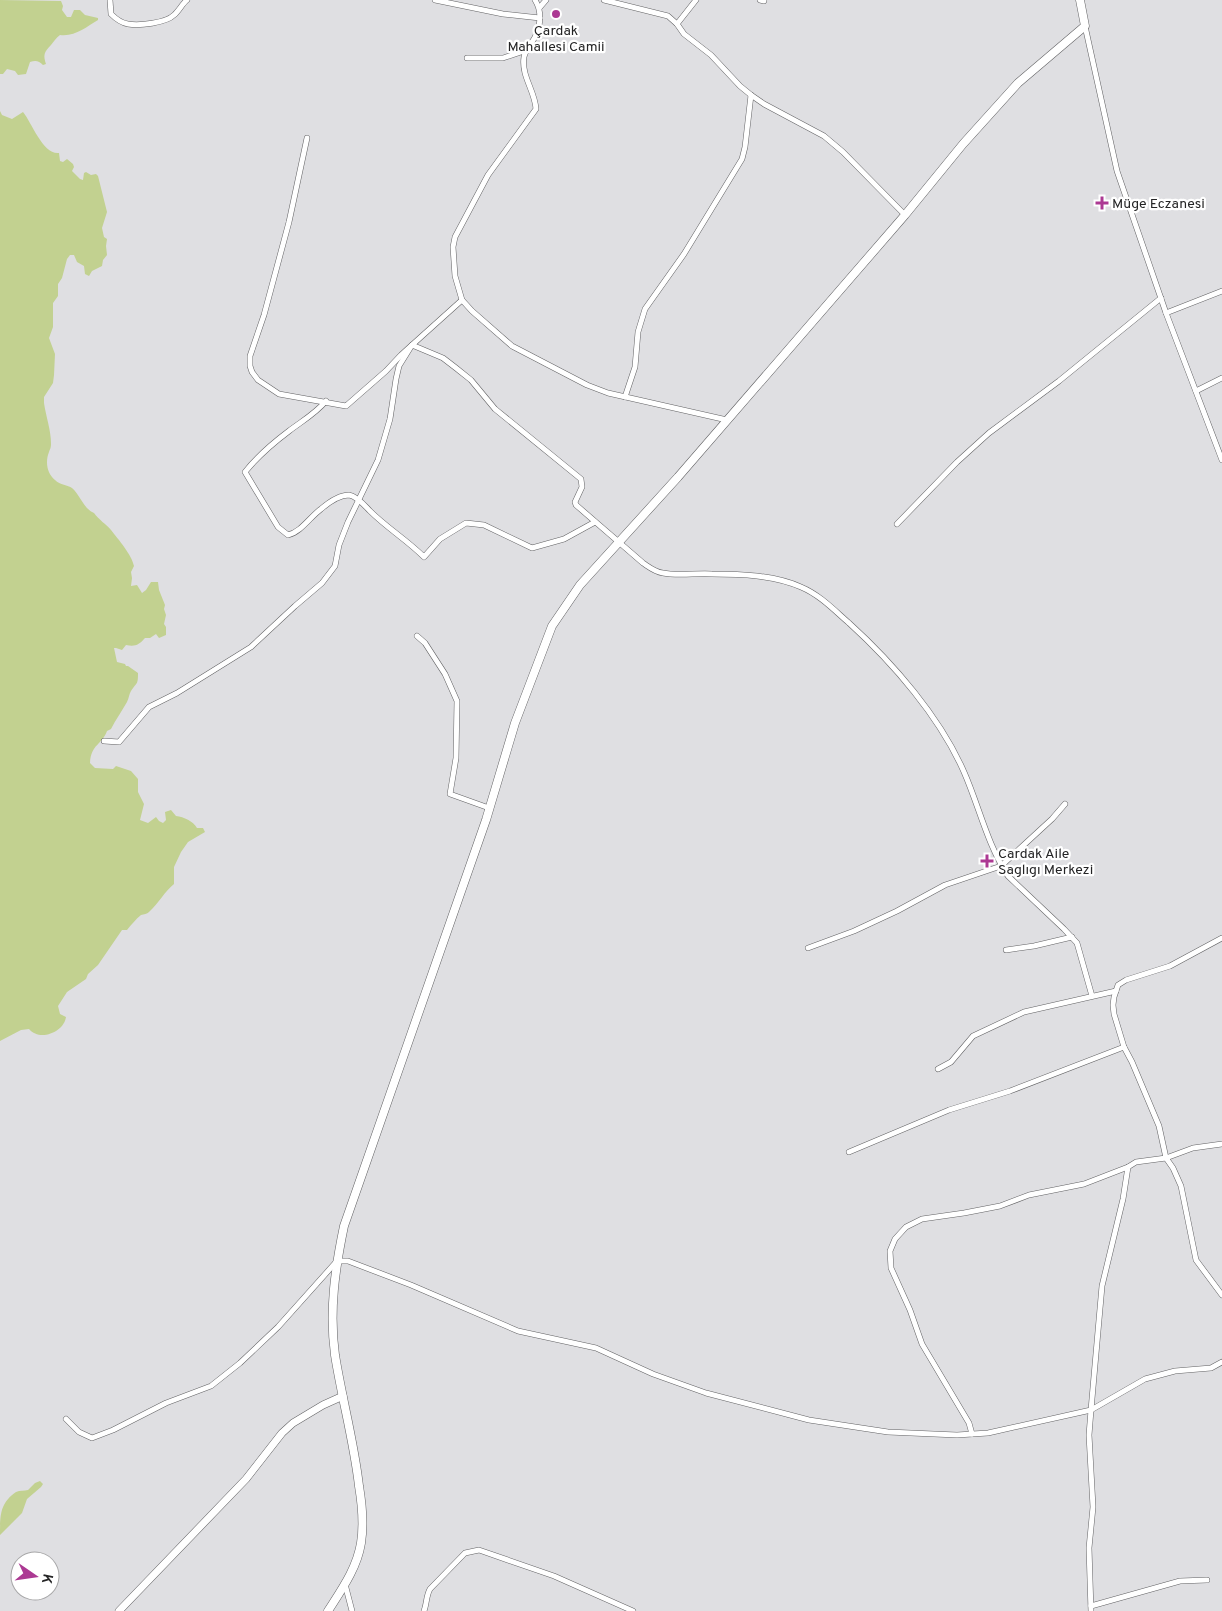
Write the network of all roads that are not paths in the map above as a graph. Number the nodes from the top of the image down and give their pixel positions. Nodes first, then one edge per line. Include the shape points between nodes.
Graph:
1 (110, 0) edge
2 (187, 0) edge
3 (435, 0) edge
4 (535, 0) edge
5 (546, 0) edge
6 (604, 0) edge
7 (696, 0) edge
8 (1080, 0) edge
9 (540, 7) junction
10 (540, 18) junction
11 (677, 24) junction
12 (1085, 26) junction
13 (527, 50) junction
14 (466, 58) dead end
15 (751, 95) junction
16 (307, 138) dead end
17 (905, 215) junction
18 (1222, 292) edge
19 (1161, 298) junction
20 (462, 300) junction
21 (1166, 313) junction
22 (412, 345) junction
23 (1222, 378) edge
24 (1196, 391) junction
25 (625, 397) junction
26 (326, 401) junction
27 (727, 420) junction
28 (1222, 460) edge
29 (359, 500) junction
30 (595, 522) junction
31 (897, 524) dead end
32 (619, 542) junction
33 (417, 636) dead end
34 (104, 740) dead end
35 (1065, 804) dead end
36 (490, 808) junction
37 (1001, 866) junction
38 (1072, 937) junction
39 (1222, 938) edge
40 (808, 948) dead end
41 (1006, 950) dead end
42 (1116, 991) junction
43 (1092, 996) junction
44 (1124, 1047) junction
45 (938, 1068) dead end
46 (1222, 1144) edge
47 (848, 1152) dead end
48 (1166, 1158) junction
49 (1128, 1167) junction
50 (336, 1261) junction
51 (1222, 1296) edge
52 (1222, 1362) edge
53 (343, 1396) junction
54 (1091, 1410) junction
55 (66, 1420) dead end
56 (972, 1434) junction
57 (1207, 1580) dead end
58 (345, 1584) junction
59 (1091, 1608) edge
60 (119, 1611) edge
61 (328, 1611) edge
62 (352, 1611) edge
63 (424, 1611) edge
64 (632, 1611) edge

1 - 2 street via 111,14 130,25 166,20 175,15
3 - 10 street
4 - 9 street
5 - 9 street
6 - 11 street via 668,16
7 - 11 street
8 - 12 main road
9 - 10 street
10 - 13 street via 536,35
11 - 15 street
12 - 17 main road via 1018,82
12 - 19 street via 1117,171
13 - 14 street via 502,58
13 - 20 street via 523,69 536,109 488,175 455,238 455,276
15 - 17 street via 824,136
15 - 25 street via 742,158 684,254 645,309 638,332 635,367
16 - 26 street via 289,222 250,356 250,366 258,380 279,394
17 - 27 main road
18 - 21 street
19 - 21 street
19 - 31 street via 989,433
20 - 22 street
20 - 25 street via 512,346 587,385
21 - 24 street
22 - 26 street via 346,406
22 - 29 street via 399,366 390,419 378,460
22 - 30 street via 443,358 456,368 471,380 495,409 581,479 582,487 575,502
23 - 24 street
24 - 28 street
25 - 27 street
26 - 29 street via 245,472 278,527 288,534 294,534 321,508 340,497 350,495
27 - 32 main road
29 - 30 street via 424,556 440,539 466,523 484,525 532,548 564,539
29 - 34 street via 335,566 322,582 251,647 148,707 119,742
30 - 32 street
32 - 36 main road via 580,585 552,626 515,722
32 - 37 street via 643,563 662,573 765,577 801,587 827,603 895,668 942,730 964,771
33 - 36 street via 445,674 457,700 456,758 450,794
35 - 37 street
36 - 50 main road via 344,1226
37 - 38 street
37 - 40 street via 945,885 854,931
38 - 41 street
38 - 43 street via 1077,943
39 - 42 street via 1170,966 1126,980
42 - 43 street
42 - 44 street via 1114,1014
43 - 45 street via 1024,1012 973,1036 952,1062
44 - 47 street via 940,1114
44 - 48 street via 1159,1126
46 - 48 street via 1193,1148
48 - 49 street via 1136,1162
48 - 51 street via 1181,1186 1196,1260
49 - 54 street via 1102,1286
49 - 56 street via 1084,1184 1029,1195 1000,1206 922,1219 906,1227 895,1239 890,1251 891,1268 922,1344 969,1423
50 - 53 main road via 333,1306 335,1353
50 - 55 street via 278,1327 211,1386 166,1402 92,1438
50 - 56 street via 348,1261 411,1285 518,1331 596,1348 706,1393 808,1420 852,1427 888,1432
52 - 54 street via 1211,1368 1175,1371 1146,1379
53 - 58 main road via 362,1521 358,1557
53 - 60 street via 293,1423 282,1433 246,1479
54 - 56 street via 988,1434
54 - 59 street
57 - 59 street via 1180,1581
58 - 61 main road
58 - 62 street
63 - 64 street via 430,1589 465,1553 479,1550 554,1576

